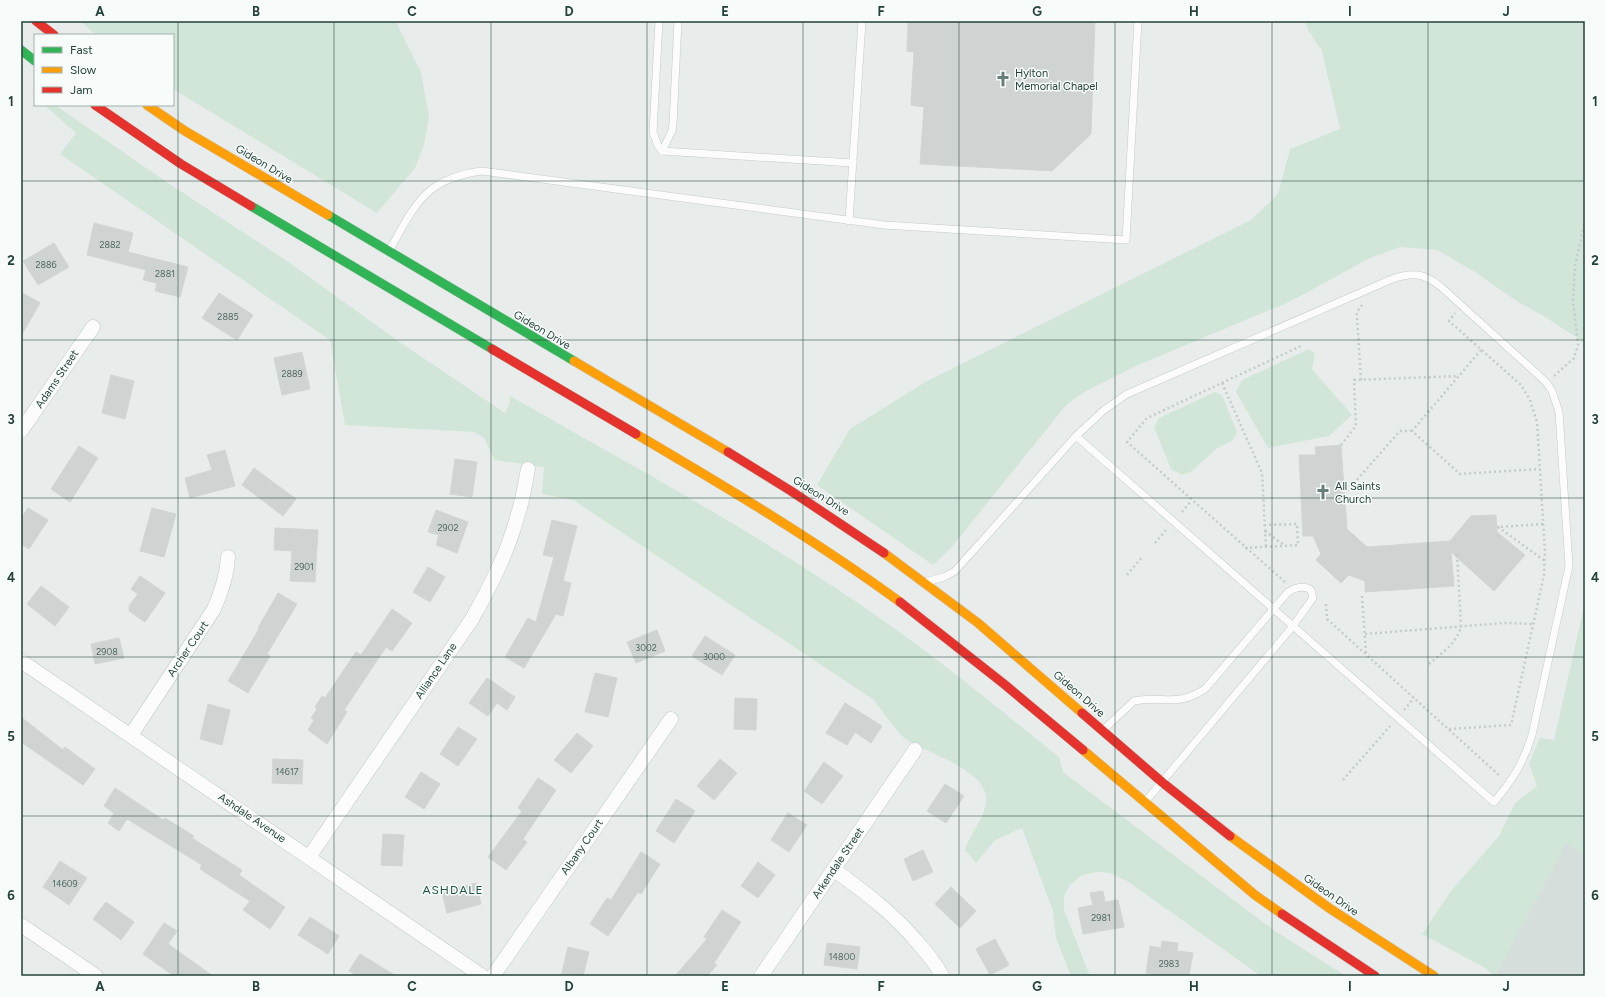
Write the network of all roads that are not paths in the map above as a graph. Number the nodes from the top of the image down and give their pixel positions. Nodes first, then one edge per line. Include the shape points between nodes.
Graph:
1 (36, 21) edge
2 (659, 21) edge
3 (678, 21) edge
4 (862, 21) edge
5 (1138, 21) edge
6 (53, 34) edge
7 (21, 50) edge
8 (34, 60) edge
9 (96, 106) edge
10 (148, 106) edge
11 (662, 151) junction
12 (853, 163) junction
13 (849, 221) junction
14 (386, 256) junction
15 (92, 327) dead end
16 (21, 431) edge
17 (1076, 436) junction
18 (528, 469) dead end
19 (228, 557) dead end
20 (924, 582) junction
21 (1273, 608) junction
22 (1293, 626) junction
23 (21, 661) edge
24 (671, 719) dead end
25 (1103, 730) junction
26 (130, 734) junction
27 (915, 750) dead end
28 (1162, 782) junction
29 (1145, 802) junction
30 (309, 857) junction
31 (834, 870) junction
32 (21, 925) edge
33 (96, 976) edge
34 (482, 976) edge
35 (493, 976) edge
36 (761, 976) edge
37 (942, 976) edge
38 (1375, 976) edge
39 (1434, 976) edge

1 - 6 main road
2 - 11 lane via 653,132
3 - 11 lane via 673,124
4 - 12 lane
5 - 13 lane via 1126,240
7 - 8 main road
9 - 29 main road via 181,164 374,276 776,517 844,561 915,613 1004,684
10 - 14 main road, Gideon Drive
11 - 12 lane
12 - 13 lane
13 - 14 lane via 482,171 451,177 422,197
14 - 20 main road, Gideon Drive via 764,473 847,527
15 - 16 street, Adams Street
17 - 20 lane via 955,571
17 - 21 lane
17 - 22 lane via 1104,410 1127,394 1392,279 1411,274 1420,275 1430,278 1440,286 1546,382 1559,412 1569,566 1532,735 1523,761 1509,784 1494,802
18 - 30 street, Alliance Lane via 519,514 491,586 472,619
19 - 26 street, Archer Court via 228,573 214,609
20 - 25 main road, Gideon Drive via 979,624
21 - 22 lane
21 - 22 lane via 1293,589 1305,587 1311,590 1310,603
21 - 25 lane via 1205,689 1178,700 1134,701
22 - 28 lane
23 - 26 street, Ashdale Avenue
24 - 35 street, Albany Court
25 - 28 main road, Gideon Drive
26 - 30 street, Ashdale Avenue
27 - 31 street, Arkendale Street
28 - 29 lane
28 - 39 main road, Gideon Drive via 1238,843 1331,910
29 - 38 main road via 1256,895
30 - 34 street, Ashdale Avenue
31 - 36 street, Arkendale Street
31 - 37 street via 875,900 902,924 925,950
32 - 33 street

